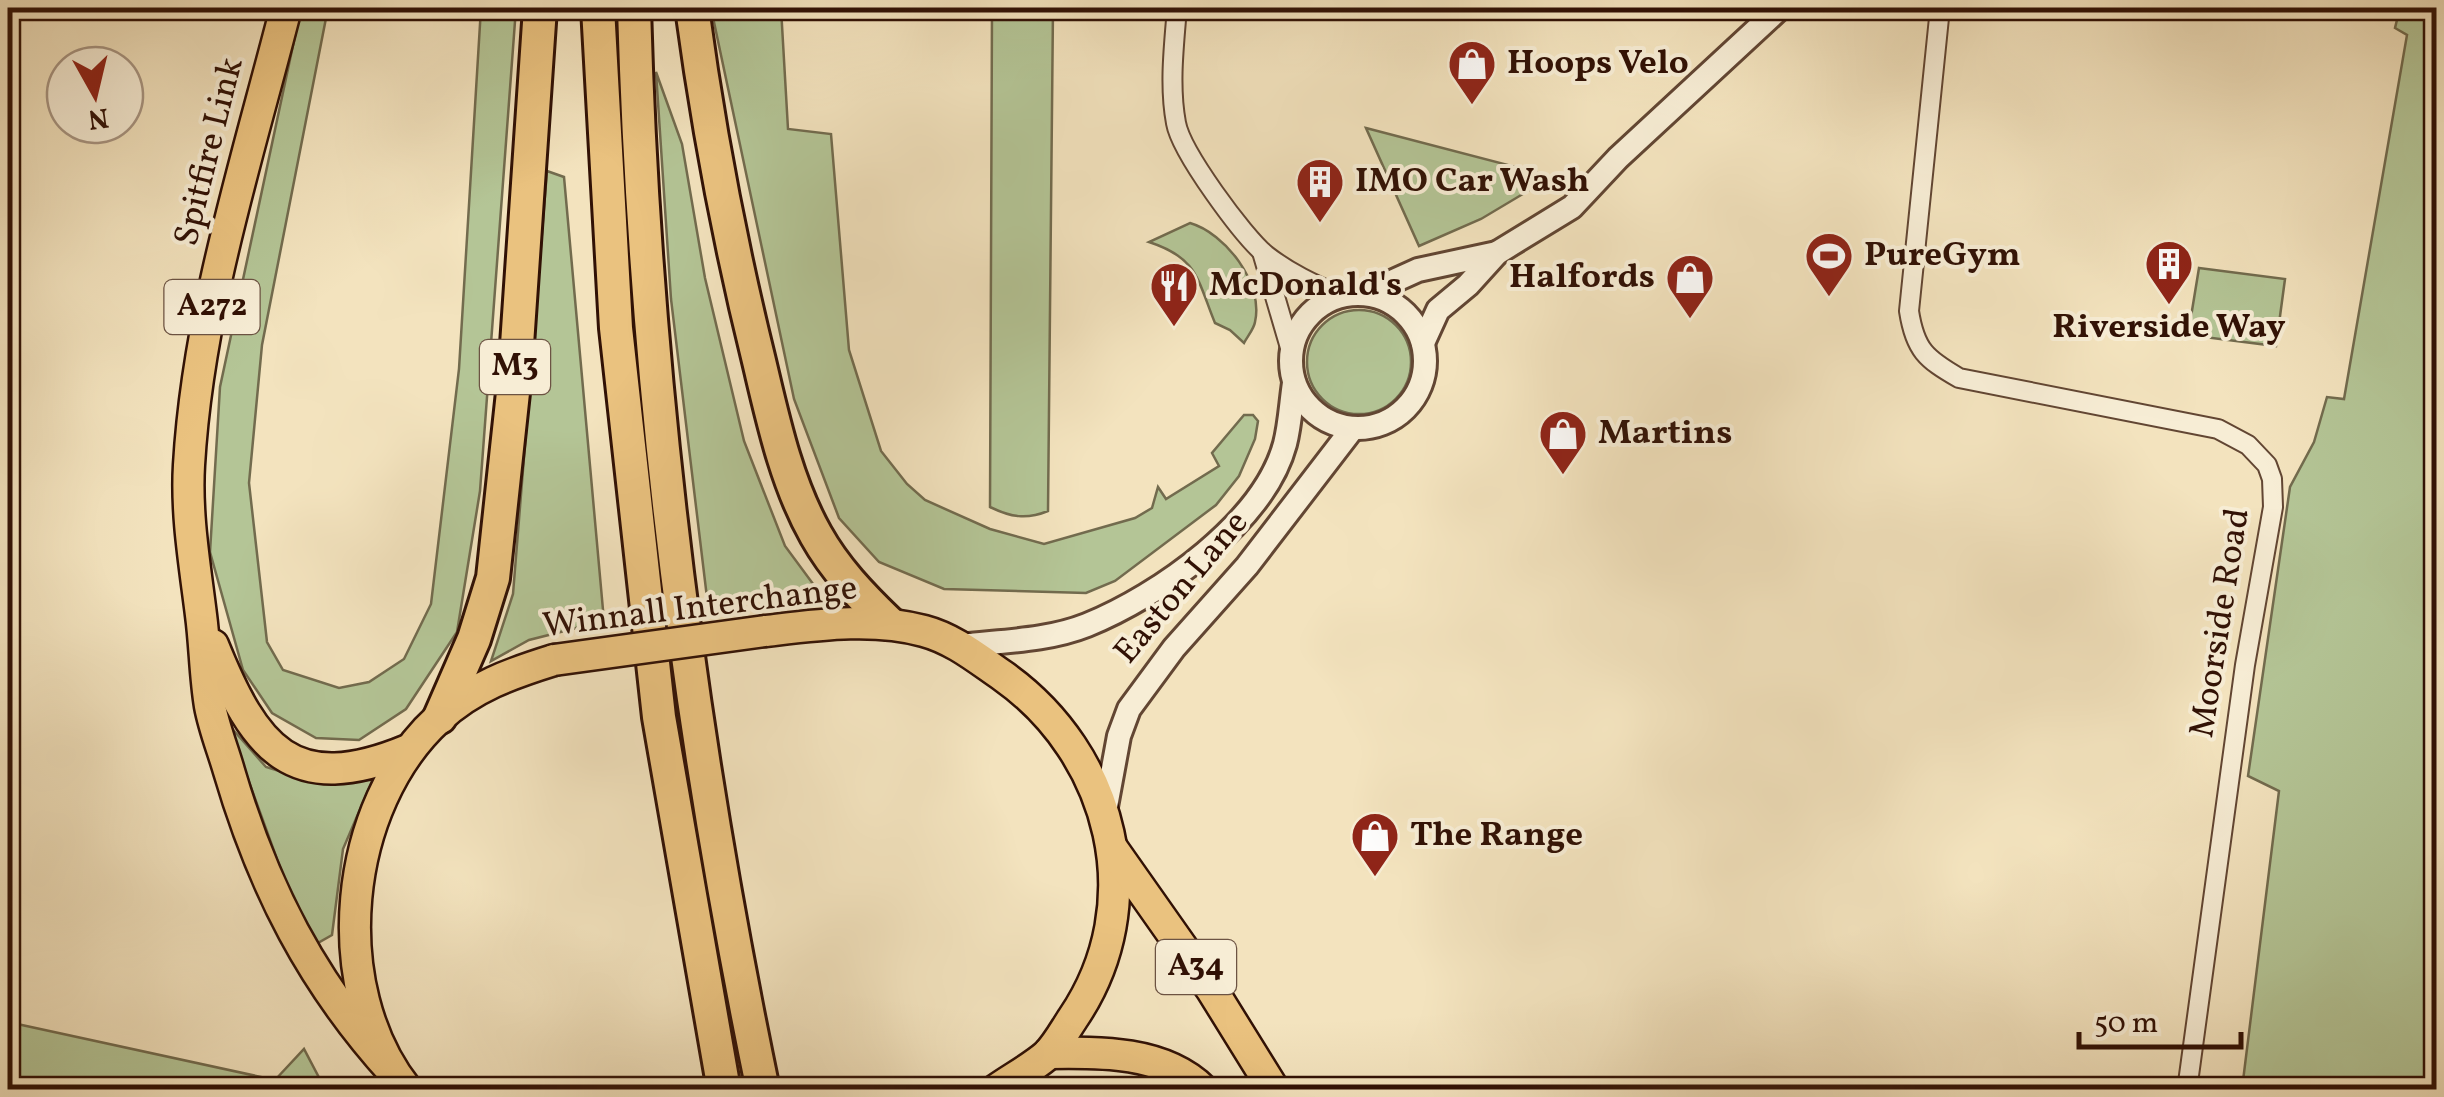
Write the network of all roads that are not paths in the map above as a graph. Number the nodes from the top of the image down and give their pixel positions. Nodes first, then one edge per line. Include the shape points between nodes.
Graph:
1 (286, 8) edge
2 (540, 8) edge
3 (598, 8) edge
4 (634, 8) edge
5 (692, 8) edge
6 (1177, 8) edge
7 (1780, 8) edge
8 (1940, 8) edge
9 (1262, 252) junction
10 (1498, 253) junction
11 (1365, 294) junction
12 (1340, 296) junction
13 (1423, 343) junction
14 (1291, 351) junction
15 (1294, 383) junction
16 (1353, 428) junction
17 (201, 614) junction
18 (889, 623) junction
19 (959, 646) junction
20 (440, 716) junction
21 (408, 750) junction
22 (1105, 812) junction
23 (1112, 848) junction
24 (1049, 1053) junction
25 (401, 1081) edge
26 (724, 1090) edge
27 (763, 1090) edge
28 (996, 1090) edge
29 (1203, 1090) edge
30 (1274, 1090) edge
31 (2188, 1090) edge

1 - 17 highway, Spitfire Link / A272 via 218,273 198,380 189,467
2 - 20 highway, M3 via 492,578
3 - 26 highway via 616,328 659,718
4 - 27 highway via 680,609
5 - 18 highway via 742,293 787,469 832,562
6 - 9 street via 1176,126 1194,164
7 - 10 street via 1572,207
8 - 31 street, Moorside Road via 1909,312 1915,342 1959,378 2218,429 2248,445 2272,479
9 - 12 street
9 - 14 street
10 - 11 street via 1418,270
10 - 13 street via 1438,310
11 - 12 street
11 - 13 street via 1401,309
12 - 14 street via 1302,322
13 - 16 street via 1424,374 1416,396 1380,425
14 - 15 street
15 - 16 street via 1317,414
15 - 19 street, Easton Lane via 1285,445 1267,484 1248,511 1184,568 1085,626
16 - 22 street, Easton Lane via 1129,709
17 - 21 highway, Spitfire Link / A272 via 251,722 292,763 355,768
17 - 25 highway, Spitfire Link / A272 via 210,707 244,822 278,906 354,1029
18 - 19 highway, Winnall Interchange
18 - 20 highway, Winnall Interchange, bridge via 765,631 554,660 476,690
19 - 22 highway, Winnall Interchange via 1030,696 1064,733
20 - 21 highway, Winnall Interchange
21 - 25 highway, Winnall Interchange via 358,867 353,935 378,1038
22 - 23 highway, Winnall Interchange
23 - 24 highway, Winnall Interchange via 1112,912 1101,965
23 - 30 highway, A34
24 - 28 highway, Winnall Interchange
24 - 29 highway via 1125,1055 1190,1077

